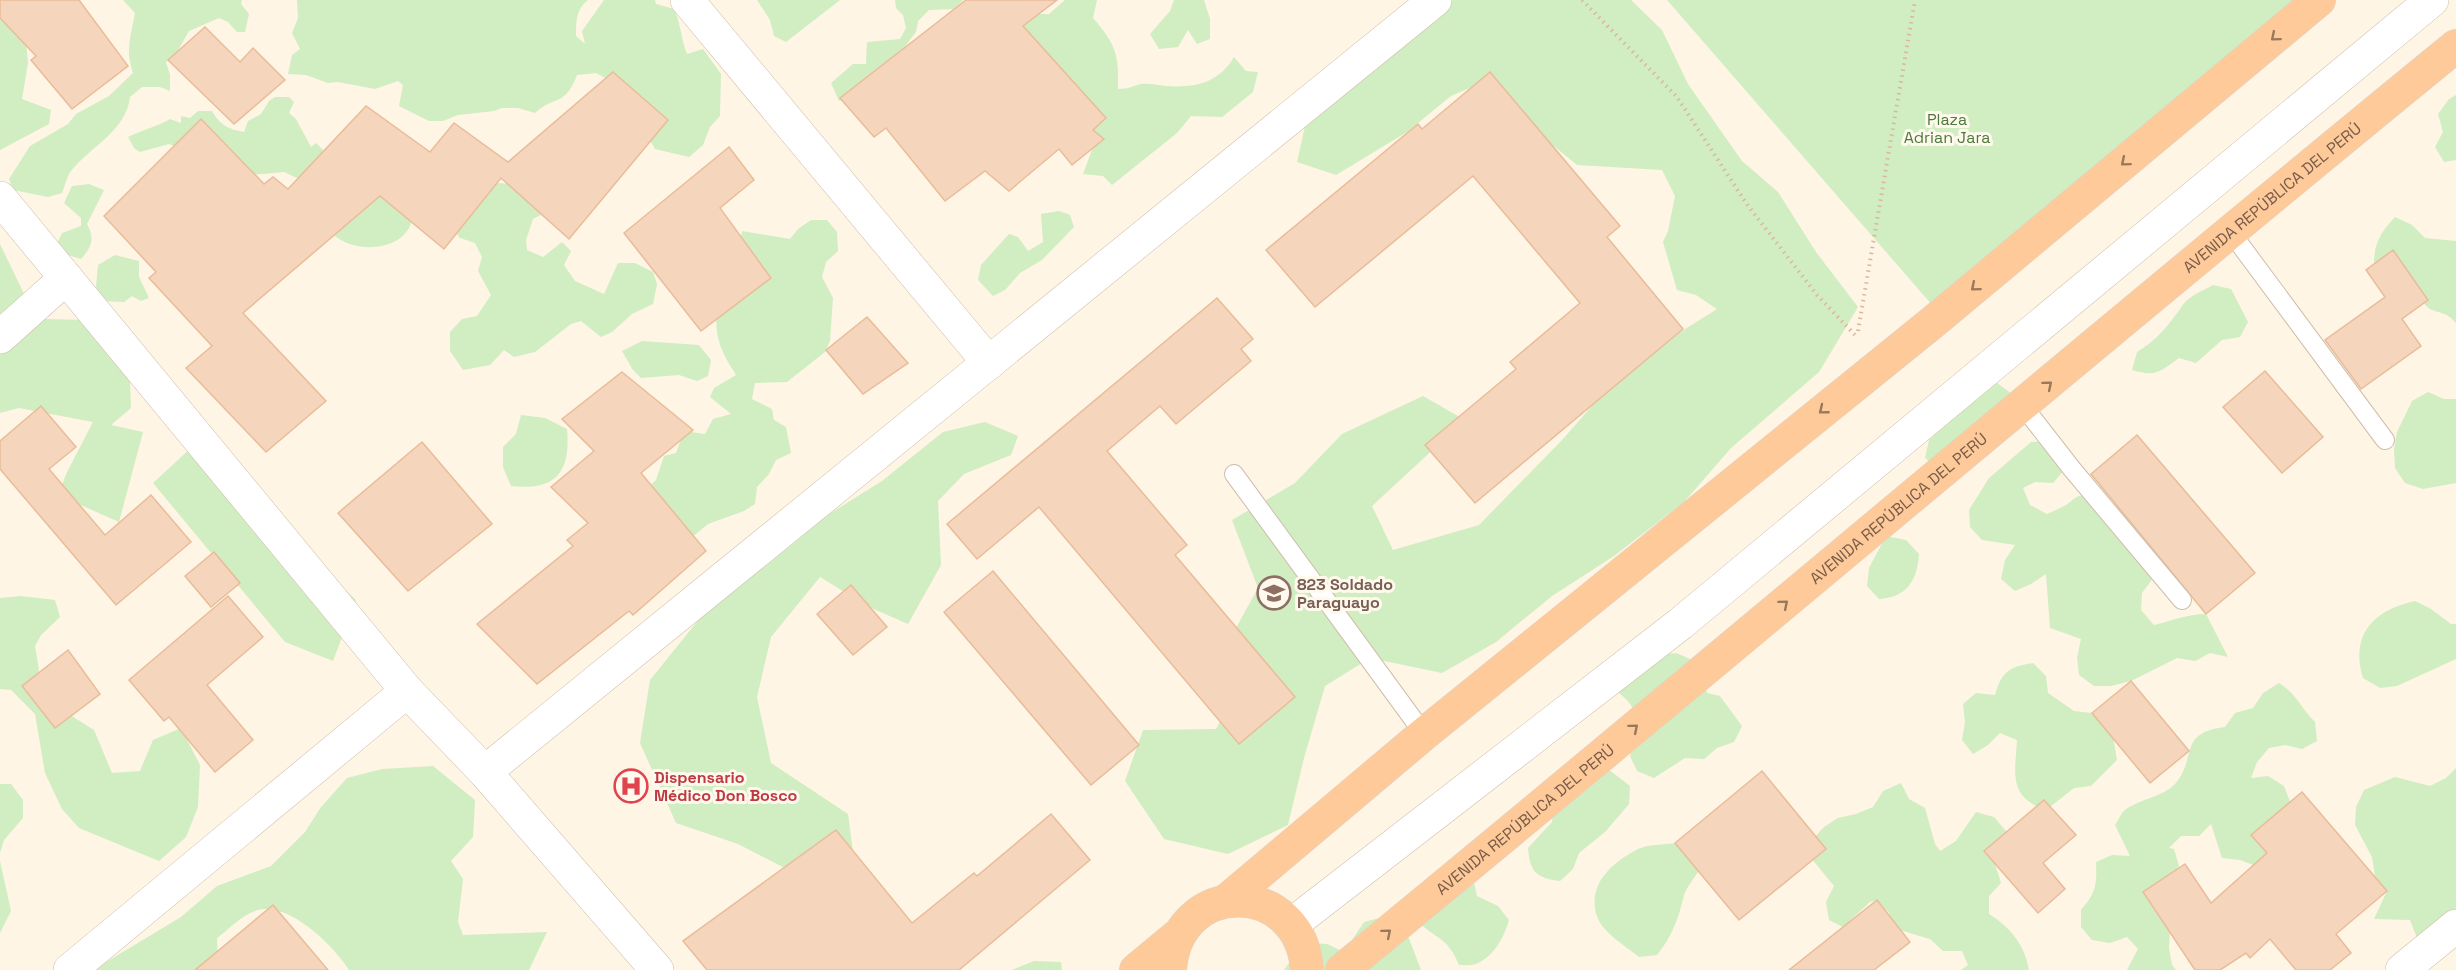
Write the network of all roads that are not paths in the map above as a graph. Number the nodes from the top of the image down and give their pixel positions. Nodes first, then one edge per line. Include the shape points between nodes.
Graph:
1 (687, 0) edge
2 (1435, 0) edge
3 (2319, 0) edge
4 (2432, 0) edge
5 (2456, 46) edge
6 (0, 198) edge
7 (2230, 231) junction
8 (66, 278) junction
9 (0, 337) edge
10 (989, 363) junction
11 (2024, 406) junction
12 (2385, 440) dead end
13 (1234, 474) dead end
14 (2182, 600) dead end
15 (407, 691) junction
16 (1424, 734) junction
17 (485, 772) junction
18 (1227, 901) junction
19 (1290, 925) junction
20 (1178, 936) junction
21 (2451, 941) edge
22 (70, 970) edge
23 (657, 970) edge
24 (1136, 970) edge
25 (1170, 970) edge
26 (1307, 970) edge
27 (1342, 970) edge
28 (2402, 970) edge

1 - 10 street
2 - 10 street
3 -> 16 highway via 1924,328
4 - 19 street via 1680,624
5 - 7 highway, AVENIDA REPÚBLICA DEL PERÚ
6 - 8 street
11 -> 7 highway, AVENIDA REPÚBLICA DEL PERÚ
7 - 12 lane
8 - 9 street
8 - 15 street
10 - 17 street
11 - 14 lane
27 -> 11 highway, AVENIDA REPÚBLICA DEL PERÚ
13 - 16 lane
15 - 17 street
15 - 22 street
16 - 18 highway
17 - 23 street
18 - 19 highway via 1247,900 1268,907
18 - 20 highway via 1198,913
19 - 26 highway via 1306,953
20 - 24 highway
20 - 25 highway
21 - 28 street

